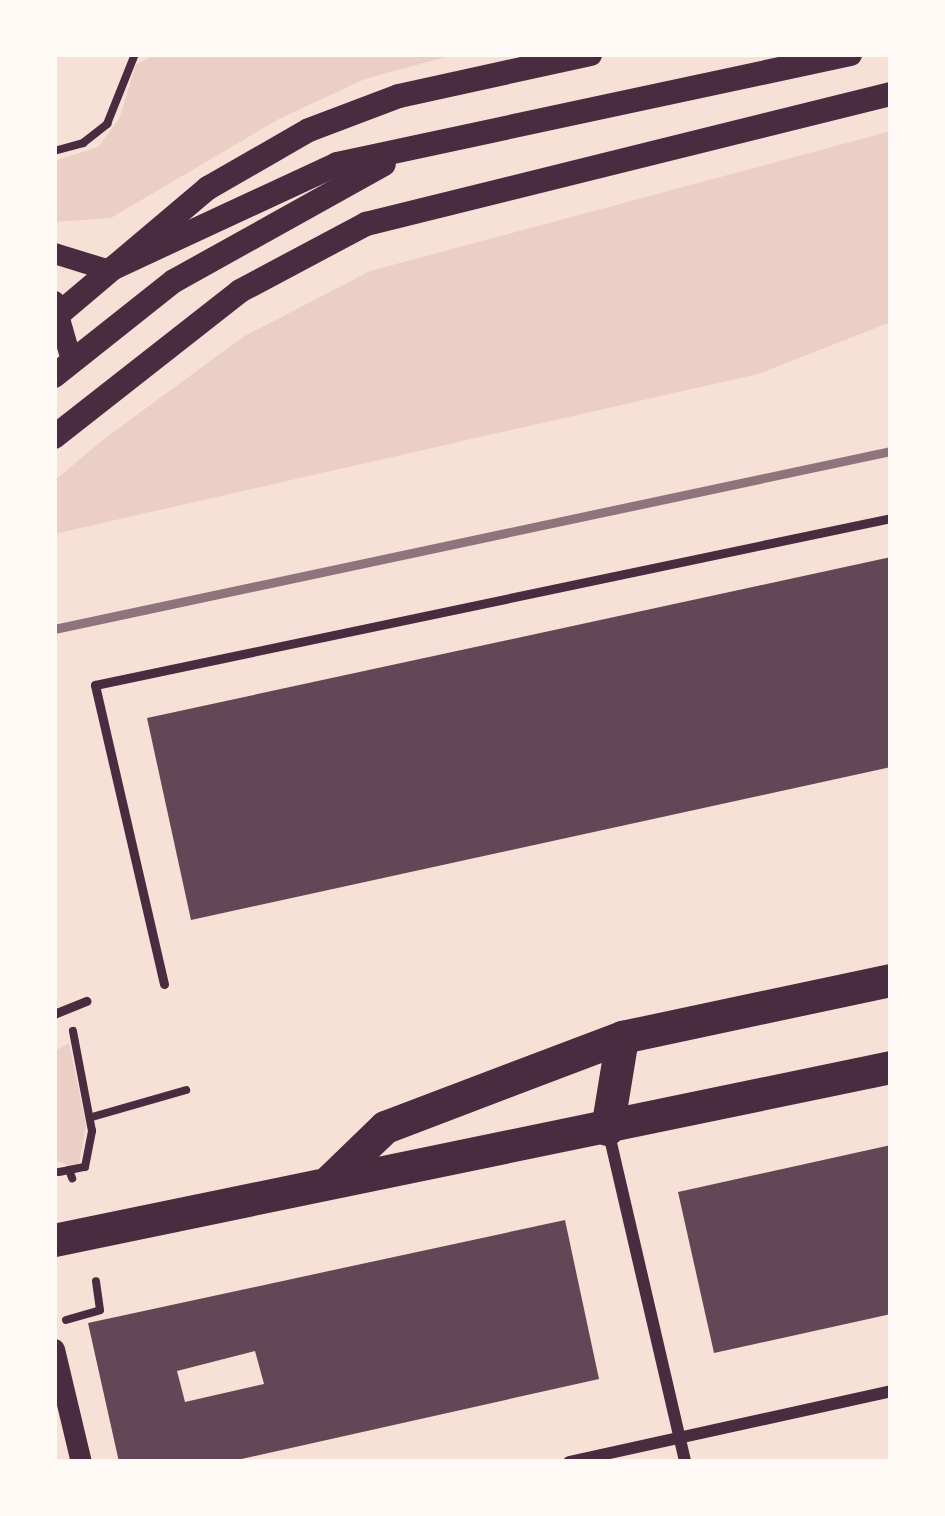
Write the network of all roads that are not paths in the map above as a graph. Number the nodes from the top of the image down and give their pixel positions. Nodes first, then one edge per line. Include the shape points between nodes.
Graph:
1 (590, 54) edge
2 (850, 54) edge
3 (891, 94) edge
4 (414, 151) junction
5 (54, 253) edge
6 (109, 270) junction
7 (56, 311) edge
8 (60, 364) edge
9 (54, 437) edge
10 (891, 518) edge
11 (891, 980) edge
12 (164, 984) dead end
13 (87, 1000) dead end
14 (54, 1014) edge
15 (622, 1037) junction
16 (891, 1066) edge
17 (607, 1129) junction
18 (328, 1182) junction
19 (54, 1240) edge
20 (54, 1349) edge
21 (891, 1391) edge
22 (680, 1438) junction
23 (81, 1462) edge
24 (569, 1462) edge
25 (685, 1462) edge

1 - 6 main road via 399,96 309,130 208,188
2 - 4 main road
3 - 9 main road via 366,224 240,291
4 - 6 main road via 305,174
4 - 8 main road via 241,240
5 - 6 street
6 - 7 main road
7 - 8 street
10 - 12 lane via 95,685
11 - 15 highway
13 - 14 lane
15 - 17 highway
15 - 18 highway via 386,1127
16 - 17 highway
17 - 18 highway
17 - 22 street
18 - 19 highway
20 - 23 street
21 - 22 street
22 - 24 street
22 - 25 street

